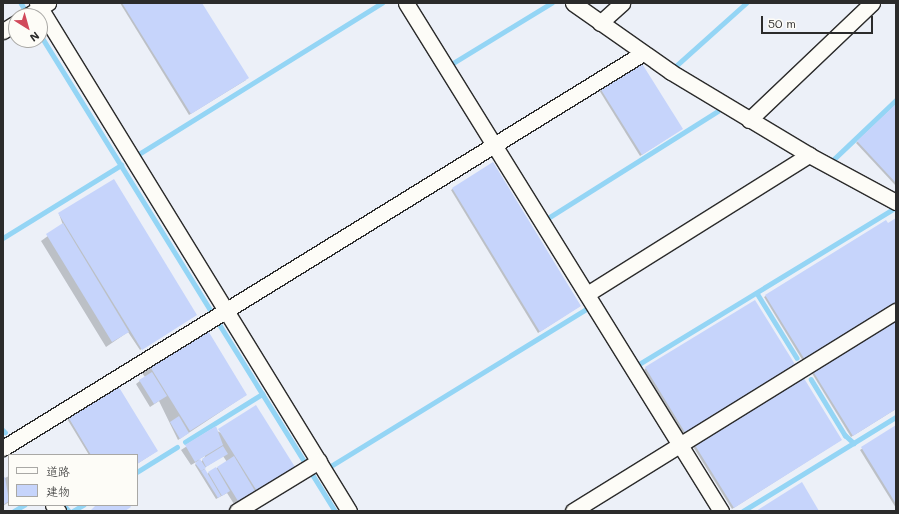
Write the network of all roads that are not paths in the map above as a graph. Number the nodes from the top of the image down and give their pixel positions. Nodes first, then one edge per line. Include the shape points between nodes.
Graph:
1 (406, 3) edge
2 (573, 3) edge
3 (622, 3) edge
4 (872, 3) edge
5 (600, 23) junction
6 (48, 26) edge
7 (643, 54) junction
8 (749, 120) junction
9 (494, 147) junction
10 (809, 155) junction
11 (896, 202) edge
12 (587, 294) junction
13 (226, 311) junction
14 (896, 311) edge
15 (681, 444) junction
16 (5, 449) edge
17 (317, 463) junction
18 (237, 511) edge
19 (349, 511) edge
20 (573, 511) edge
21 (721, 511) edge

1 - 9 street
2 - 5 street
3 - 5 street
4 - 8 street
5 - 7 street
6 - 13 street
7 - 8 street
7 - 9 street
8 - 10 street
9 - 12 street
9 - 13 street
10 - 11 street
10 - 12 street
12 - 15 street
13 - 16 street
13 - 17 street
14 - 15 street
15 - 20 street
15 - 21 street
17 - 18 street
17 - 19 street

